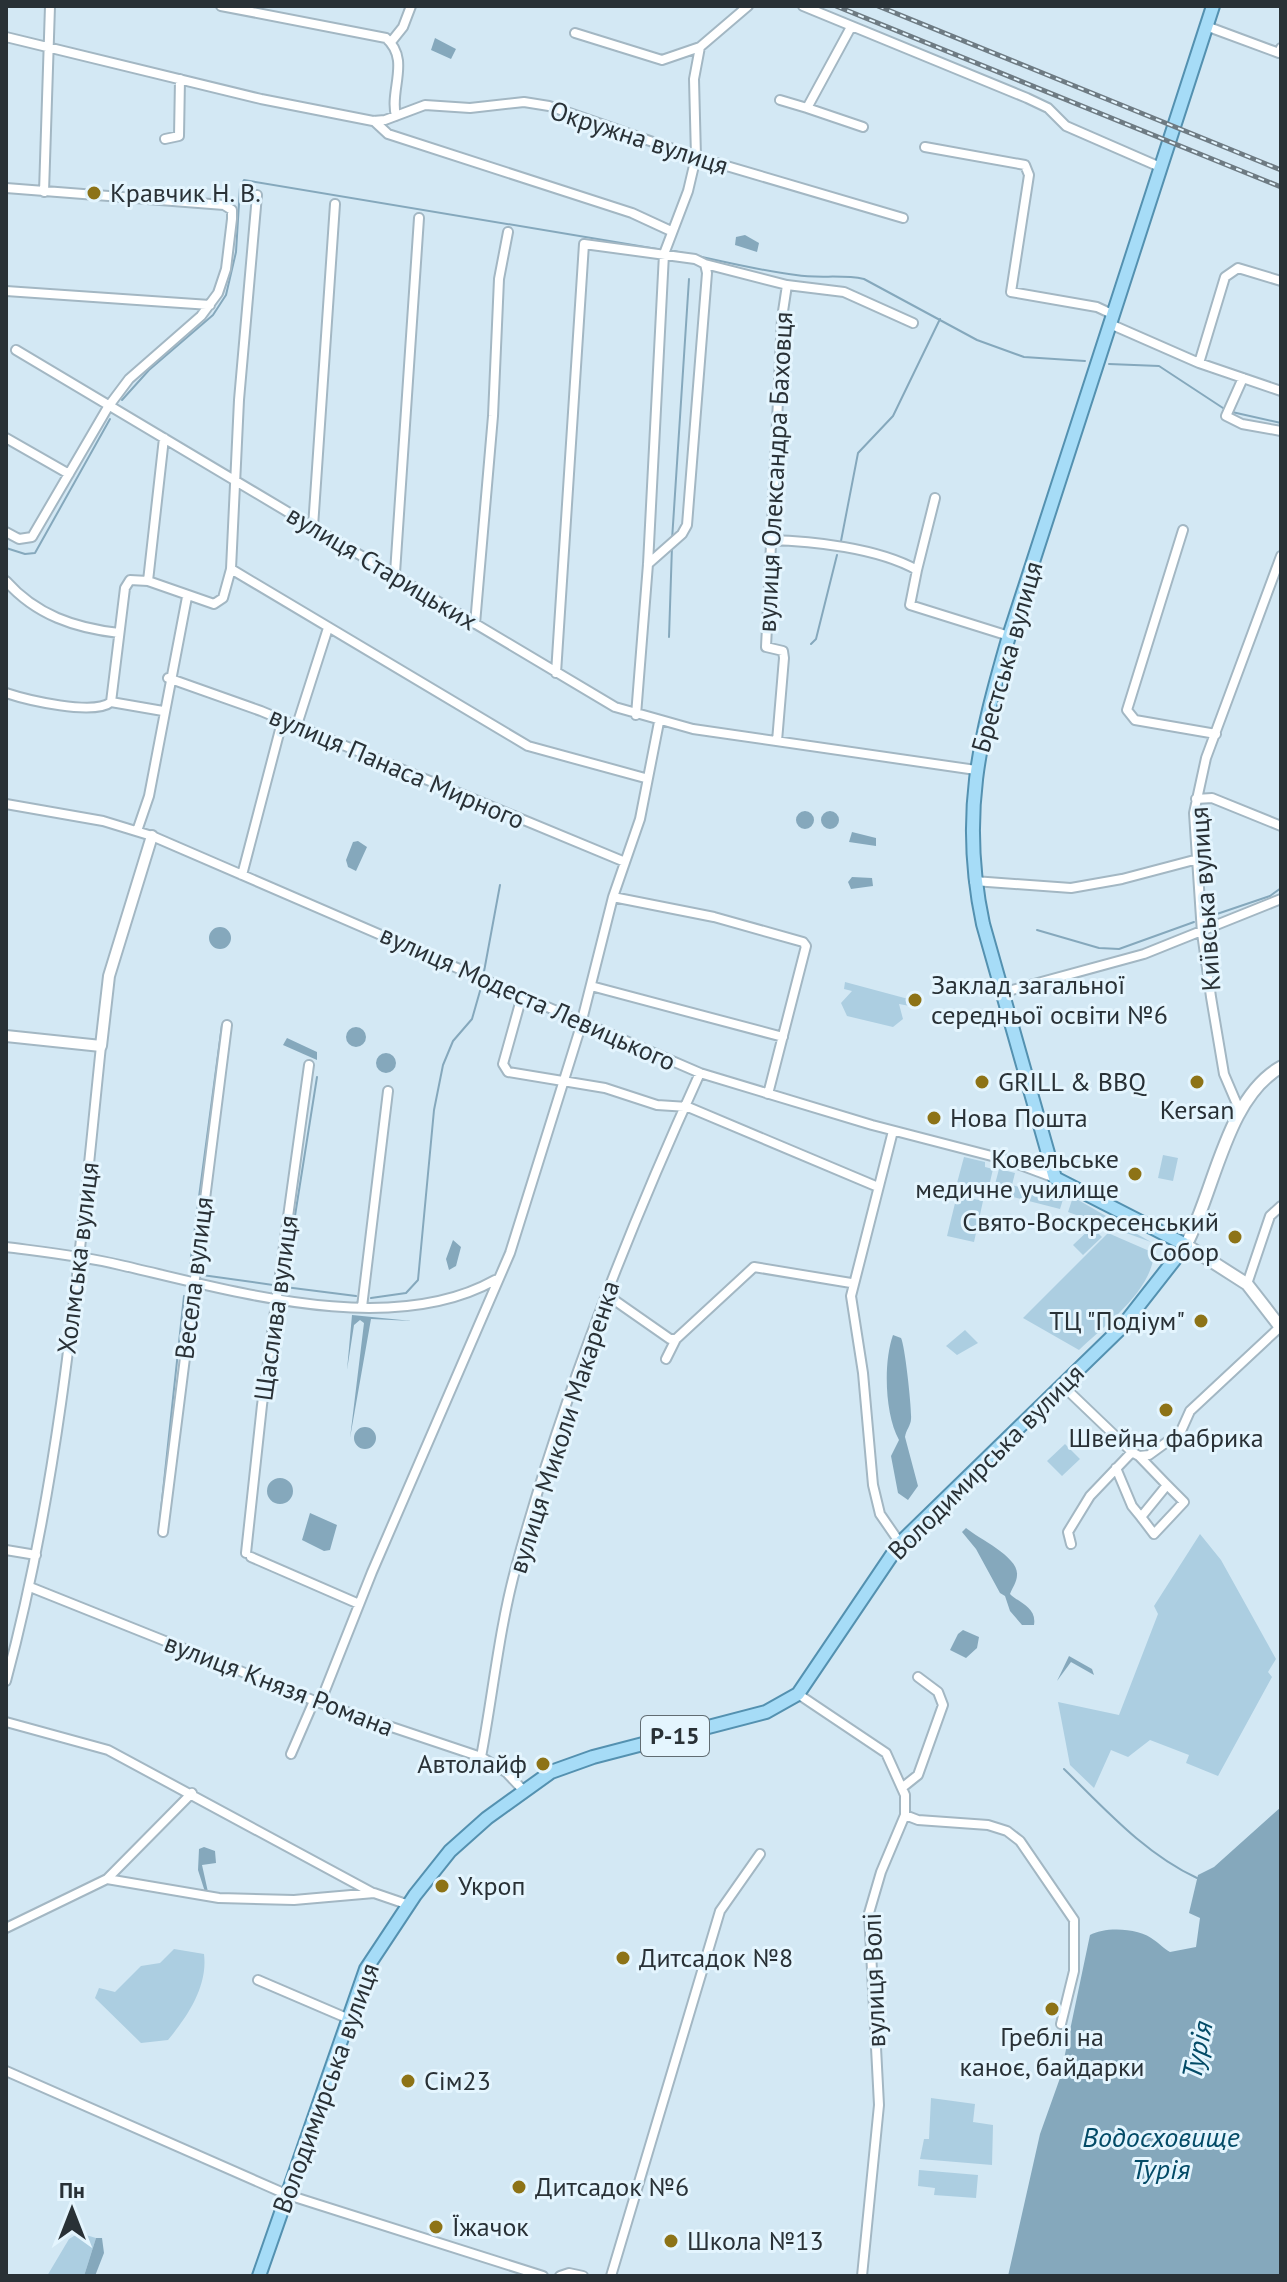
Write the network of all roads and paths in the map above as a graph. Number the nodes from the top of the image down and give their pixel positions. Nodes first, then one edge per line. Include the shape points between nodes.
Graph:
1 (50, 6) edge
2 (221, 6) edge
3 (411, 6) edge
4 (748, 6) edge
5 (803, 6) edge
6 (1213, 6) edge
7 (1206, 26) junction
8 (851, 27) junction
9 (575, 33) dead end
10 (6, 37) edge
11 (391, 42) junction
12 (700, 47) junction
13 (47, 48) junction
14 (1281, 48) edge
15 (180, 79) junction
16 (780, 100) dead end
17 (807, 108) junction
18 (396, 116) junction
19 (373, 121) junction
20 (863, 127) dead end
21 (165, 139) dead end
22 (925, 147) dead end
23 (696, 157) junction
24 (1160, 167) junction
25 (6, 188) edge
26 (44, 192) junction
27 (257, 195) dead end
28 (335, 204) dead end
29 (419, 218) dead end
30 (903, 218) dead end
31 (671, 231) junction
32 (508, 232) dead end
33 (664, 254) junction
34 (705, 264) junction
35 (1281, 281) edge
36 (787, 285) junction
37 (6, 291) edge
38 (210, 305) junction
39 (1111, 319) junction
40 (913, 323) dead end
41 (16, 350) dead end
42 (1199, 363) junction
43 (1243, 378) junction
44 (1281, 391) edge
45 (108, 407) junction
46 (1281, 431) edge
47 (6, 438) edge
48 (164, 438) junction
49 (69, 474) junction
50 (234, 479) junction
51 (935, 498) dead end
52 (313, 527) junction
53 (1183, 530) dead end
54 (6, 532) edge
55 (769, 540) junction
56 (1281, 556) edge
57 (648, 564) junction
58 (231, 569) junction
59 (917, 570) junction
60 (395, 573) junction
61 (6, 581) edge
62 (148, 581) junction
63 (187, 597) junction
64 (475, 624) junction
65 (328, 628) junction
66 (119, 633) junction
67 (1009, 636) junction
68 (556, 673) junction
69 (168, 678) junction
70 (6, 693) edge
71 (111, 702) junction
72 (163, 711) junction
73 (636, 715) junction
74 (282, 722) junction
75 (659, 722) junction
76 (296, 728) junction
77 (1216, 734) junction
78 (777, 741) junction
79 (976, 770) junction
80 (645, 778) junction
81 (1196, 799) junction
82 (6, 804) edge
83 (1281, 826) edge
84 (137, 831) junction
85 (152, 836) junction
86 (1198, 859) junction
87 (625, 862) junction
88 (242, 875) junction
89 (974, 881) junction
90 (613, 897) junction
91 (1281, 899) edge
92 (1202, 933) junction
93 (591, 986) junction
94 (1001, 993) junction
95 (522, 996) junction
96 (581, 1022) junction
97 (227, 1025) dead end
98 (6, 1036) edge
99 (783, 1037) junction
100 (101, 1046) junction
101 (309, 1065) dead end
102 (1281, 1067) edge
103 (700, 1073) junction
104 (564, 1080) junction
105 (388, 1091) dead end
106 (768, 1094) junction
107 (684, 1107) junction
108 (1239, 1109) junction
109 (893, 1131) junction
110 (1055, 1178) junction
111 (878, 1187) junction
112 (1281, 1206) edge
113 (1186, 1245) junction
114 (6, 1247) edge
115 (79, 1257) junction
116 (496, 1279) junction
117 (851, 1283) junction
118 (1247, 1284) junction
119 (193, 1285) junction
120 (607, 1295) junction
121 (277, 1297) junction
122 (362, 1307) junction
123 (1281, 1328) edge
124 (676, 1339) junction
125 (666, 1359) dead end
126 (1061, 1384) junction
127 (1135, 1454) junction
128 (1116, 1468) junction
129 (1167, 1485) junction
130 (1141, 1517) junction
131 (163, 1532) dead end
132 (900, 1543) junction
133 (1071, 1544) dead end
134 (6, 1550) edge
135 (36, 1555) junction
136 (30, 1587) junction
137 (359, 1604) junction
138 (918, 1677) dead end
139 (6, 1681) edge
140 (798, 1694) junction
141 (317, 1702) junction
142 (6, 1722) edge
143 (291, 1754) dead end
144 (481, 1757) junction
145 (903, 1787) junction
146 (523, 1790) junction
147 (192, 1793) junction
148 (905, 1815) junction
149 (760, 1854) dead end
150 (107, 1879) junction
151 (374, 1893) junction
152 (409, 1905) junction
153 (6, 1928) edge
154 (258, 1980) dead end
155 (349, 2019) junction
156 (1061, 2024) dead end
157 (6, 2071) edge
158 (288, 2195) junction
159 (259, 2276) edge
160 (543, 2276) edge
161 (560, 2276) edge
162 (583, 2276) edge
163 (611, 2276) edge
164 (862, 2276) edge

1 - 13 street
2 - 11 street
3 - 11 street
4 - 12 street
5 - 8 street
6 - 7 main road, Брестська вулиця
7 - 14 street via 1279,53
7 - 24 main road, Брестська вулиця
8 - 17 street
8 - 24 street via 1027,98 1048,108 1066,126
9 - 12 street via 662,60
10 - 13 street, Окружна вулиця
11 - 18 street via 399,68
12 - 23 street via 694,79
13 - 15 street, Окружна вулиця
13 - 26 street
15 - 19 street, Окружна вулиця
15 - 21 street via 179,136
16 - 17 street
17 - 20 street
18 - 19 street, Окружна вулиця
18 - 23 street, Окружна вулиця via 425,105 470,108 524,102
19 - 31 street, Окружна вулиця via 388,134 632,213
22 - 39 street via 1028,170 1011,292 1097,307
23 - 30 street, Окружна вулиця
23 - 31 street
24 - 39 main road, Брестська вулиця
25 - 26 street
26 - 38 street via 229,207 226,269
27 - 50 street
28 - 52 street
29 - 60 street
31 - 33 street
32 - 64 street via 499,279
33 - 34 street
33 - 57 street
33 - 68 street via 584,244
34 - 36 street
34 - 57 street via 687,525
35 - 42 street via 1238,268 1225,277
36 - 40 street, вулиця Олександра Баховця via 844,292
36 - 55 street, вулиця Олександра Баховця
37 - 38 street
38 - 45 street via 129,379
39 - 42 street
39 - 67 main road, Брестська вулиця
41 - 45 street, вулиця Старицьких
42 - 43 street
43 - 44 street
43 - 46 street via 1226,415 1242,424
45 - 48 street, вулиця Старицьких
45 - 49 street
47 - 49 street
48 - 50 street, вулиця Старицьких
48 - 62 street
49 - 54 street via 32,537 19,539
50 - 52 street, вулиця Старицьких
50 - 58 street
51 - 59 street
52 - 60 street, вулиця Старицьких
53 - 77 street via 1127,710 1135,720
55 - 59 street via 873,554
55 - 78 street, вулиця Олександра Баховця via 766,647 783,651 784,658
56 - 77 street, Київська вулиця
57 - 73 street
58 - 63 street via 219,603
58 - 65 street
59 - 67 street via 910,605
60 - 64 street, вулиця Старицьких
61 - 66 street via 25,599 73,626
62 - 63 street
62 - 66 street via 130,580 125,588
63 - 69 street
64 - 68 street, вулиця Старицьких
65 - 76 street
65 - 80 street via 528,746
66 - 71 street
67 - 79 main road, Брестська вулиця
68 - 73 street, вулиця Старицьких
69 - 72 street
69 - 74 street, вулиця Панаса Мирного
70 - 71 street via 97,708
71 - 72 street
72 - 84 street via 149,796
73 - 75 street, вулиця Старицьких
74 - 76 street, вулиця Панаса Мирного
74 - 88 street
75 - 78 street, вулиця Старицьких
75 - 80 street
76 - 87 street, вулиця Панаса Мирного
77 - 81 street, Київська вулиця
78 - 79 street, вулиця Старицьких
79 - 89 main road, Брестська вулиця via 971,820
80 - 87 street via 640,819
81 - 83 street via 1212,798
81 - 86 street, Київська вулиця
82 - 84 street, вулиця Модеста Левицького
84 - 85 street, вулиця Модеста Левицького
85 - 88 street, вулиця Модеста Левицького
85 - 100 street, Холмська вулиця via 109,976
86 - 89 street via 1071,888
86 - 92 street, Київська вулиця
87 - 90 street
88 - 95 street, вулиця Модеста Левицького
89 - 94 main road, Брестська вулиця
90 - 93 street
90 - 99 street via 800,939 806,946
91 - 92 street
92 - 94 street
92 - 108 street, Київська вулиця via 1224,1074
93 - 96 street
93 - 99 street
94 - 110 main road, Брестська вулиця
95 - 96 street, вулиця Модеста Левицького
95 - 104 street via 504,1068
96 - 103 street, вулиця Модеста Левицького
96 - 104 street
97 - 119 street, Весела вулиця
98 - 100 street
99 - 106 street
100 - 115 street, Холмська вулиця
101 - 121 street, Щаслива вулиця
102 - 108 main road via 1253,1088
103 - 106 street, вулиця Модеста Левицького
103 - 107 street, вулиця Миколи Макаренка
104 - 107 street
104 - 116 street via 510,1253
105 - 122 street
106 - 109 street, вулиця Модеста Левицького
107 - 111 street
107 - 120 street, вулиця Миколи Макаренка
108 - 113 main road
109 - 110 street, вулиця Модеста Левицького
109 - 111 street
110 - 113 main road
111 - 117 street
112 - 118 street via 1270,1216
113 - 118 main road
113 - 126 main road, Володимирська вулиця / Р-15 via 1121,1328
114 - 115 street
115 - 119 street
115 - 135 street, Холмська вулиця
116 - 122 street via 461,1295 401,1309
116 - 137 street
117 - 124 street via 754,1267
117 - 132 street via 873,1485 880,1514
118 - 123 main road
119 - 121 street
119 - 131 street, Весела вулиця
120 - 124 street
120 - 144 street, вулиця Миколи Макаренка via 515,1569
121 - 122 street
121 - 137 street, Щаслива вулиця via 248,1555
123 - 127 street via 1190,1411 1181,1431 1156,1452
124 - 125 street
126 - 127 street
126 - 132 main road, Володимирська вулиця / Р-15
127 - 128 street
127 - 129 street
128 - 130 street
128 - 133 street via 1071,1526
129 - 130 street
129 - 130 street via 1184,1502 1182,1508 1154,1534
132 - 140 main road, Володимирська вулиця / Р-15
134 - 135 street
135 - 136 street, Холмська вулиця
136 - 139 street, Холмська вулиця
136 - 141 street, вулиця Князя Романа
137 - 141 street
138 - 145 street via 938,1692 943,1705 918,1775
140 - 145 street, вулиця Волі via 886,1753
140 - 146 main road, Володимирська вулиця / Р-15 via 766,1712 568,1765
141 - 143 street
141 - 144 street, вулиця Князя Романа
142 - 147 street via 108,1750
144 - 146 street, вулиця Князя Романа
145 - 148 street, вулиця Волі
146 - 152 main road, Володимирська вулиця / Р-15 via 459,1841
147 - 150 street
147 - 151 street
148 - 156 street via 998,1827 1020,1841 1074,1920 1074,1971
148 - 164 street, вулиця Волі via 869,1913 879,2105
149 - 163 street via 720,1911
150 - 151 street via 219,1898 294,1900
150 - 153 street
151 - 152 street
152 - 155 main road, Володимирська вулиця / Р-15 via 373,1956
154 - 155 street
155 - 158 main road, Володимирська вулиця / Р-15
157 - 158 street
158 - 159 main road, Володимирська вулиця / Р-15
158 - 160 street
161 - 162 street

